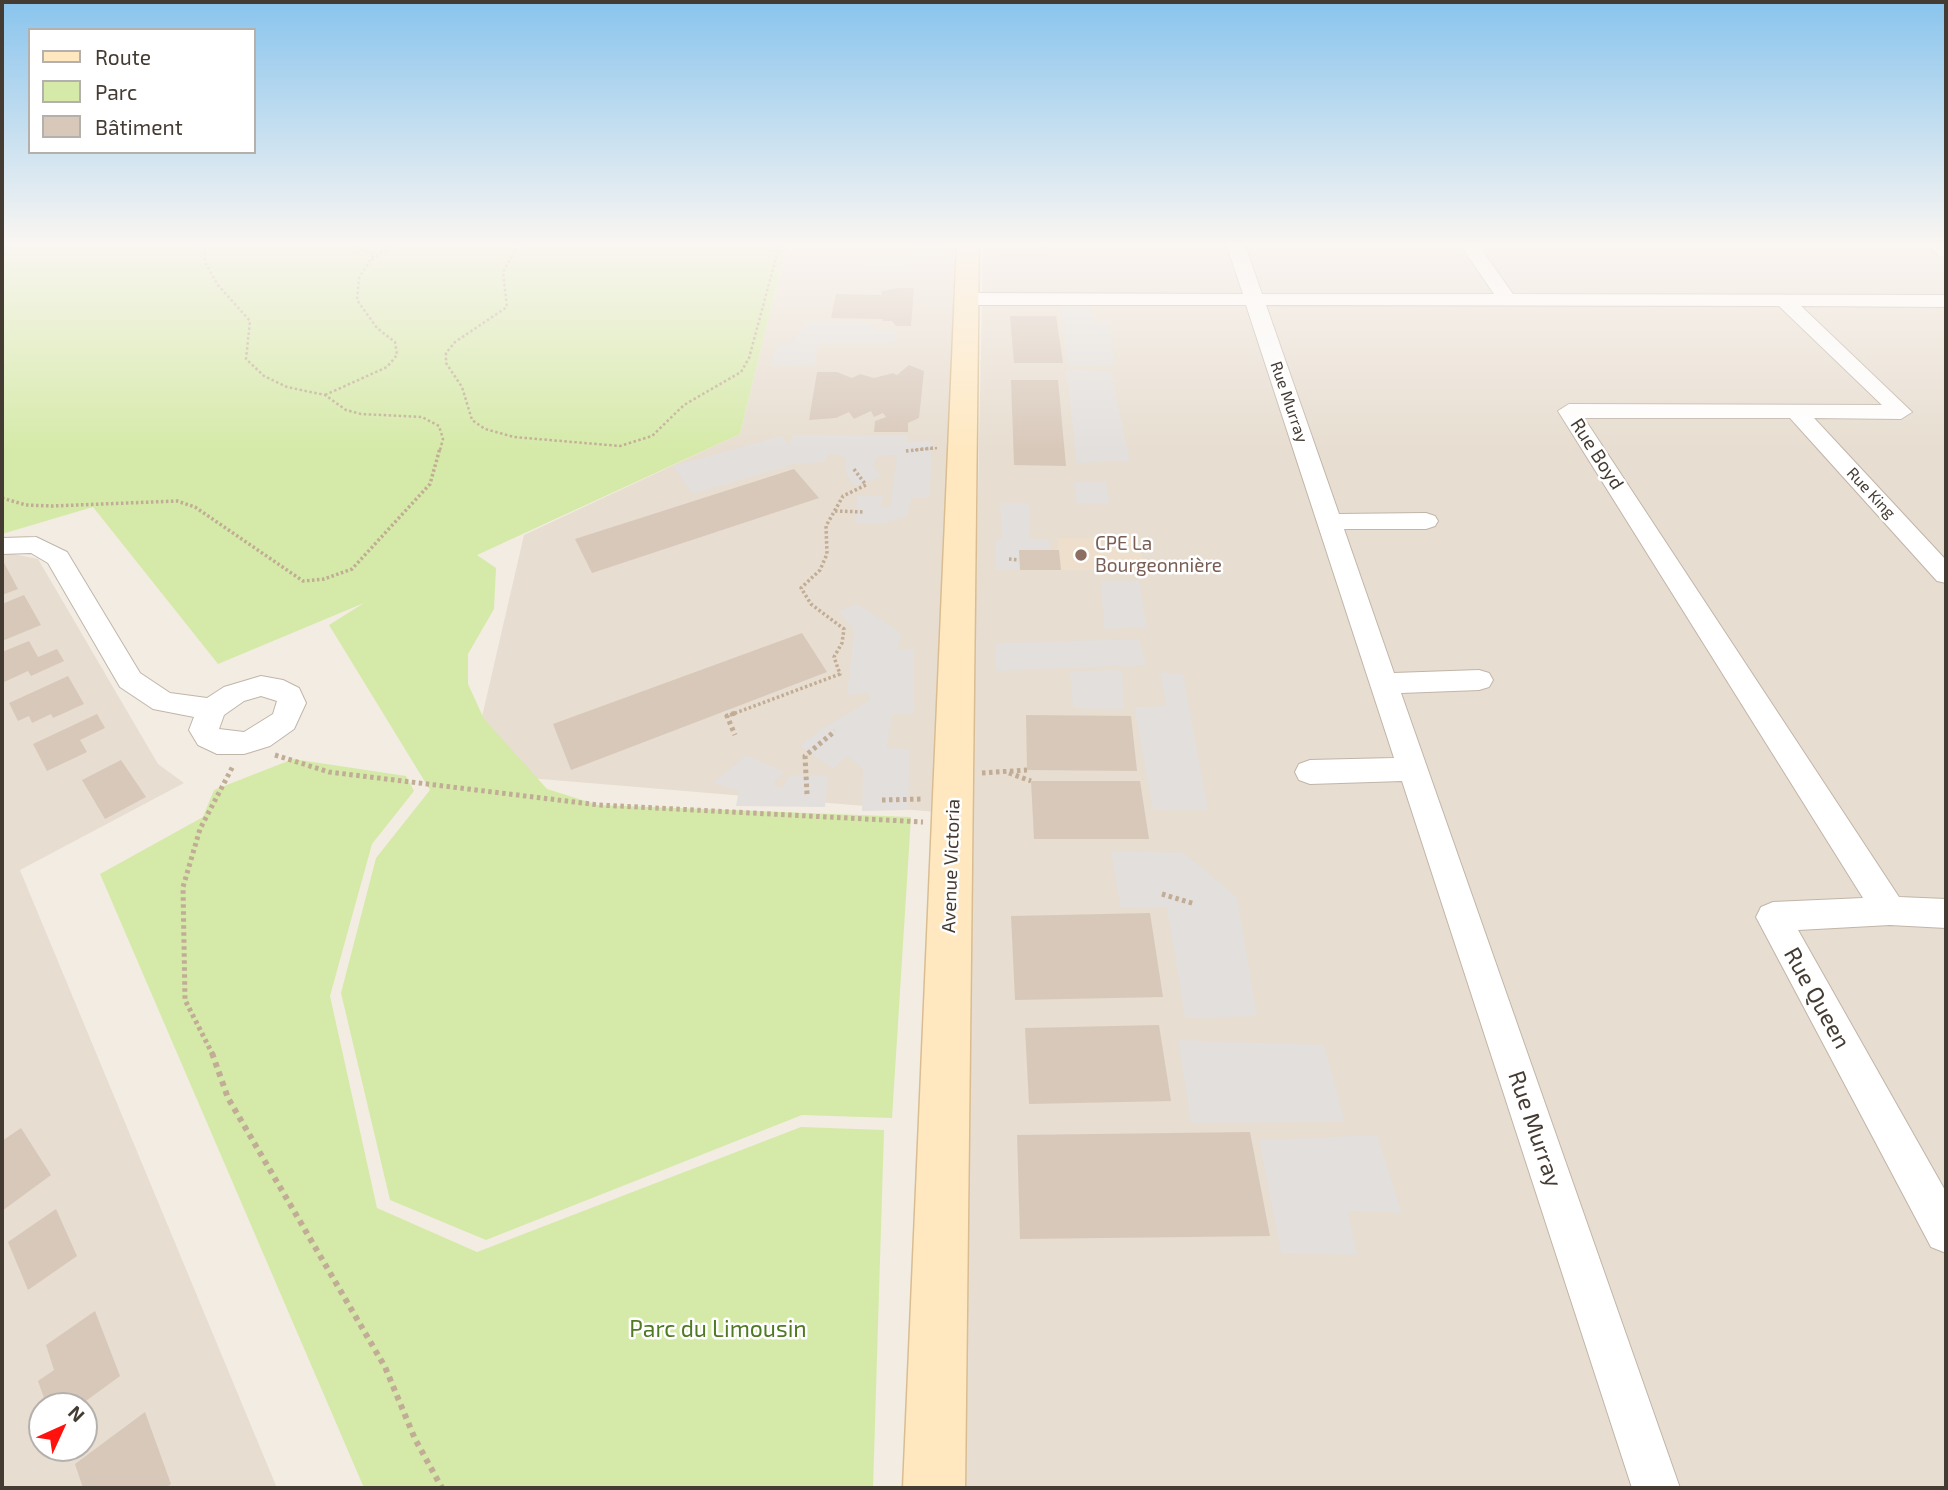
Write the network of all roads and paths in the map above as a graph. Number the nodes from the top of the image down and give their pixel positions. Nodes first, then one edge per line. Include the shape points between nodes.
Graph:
1 (242, 313) edge
2 (366, 313) edge
3 (500, 313) edge
4 (761, 313) edge
5 (967, 313) edge
6 (1259, 313) edge
7 (1796, 313) edge
8 (325, 395) junction
9 (1796, 412) junction
10 (853, 468) dead end
11 (2, 498) edge
12 (834, 511) junction
13 (865, 512) dead end
14 (1426, 521) dead end
15 (1330, 522) junction
16 (2, 546) edge
17 (1009, 559) dead end
18 (1019, 559) dead end
19 (1946, 575) edge
20 (1479, 680) dead end
21 (1385, 683) junction
22 (212, 709) junction
23 (835, 731) dead end
24 (736, 735) dead end
25 (252, 741) junction
26 (1414, 769) junction
27 (1027, 770) dead end
28 (1005, 772) junction
29 (1310, 772) dead end
30 (1031, 781) dead end
31 (807, 794) dead end
32 (953, 798) junction
33 (882, 800) dead end
34 (1161, 894) dead end
35 (1195, 904) dead end
36 (1890, 911) junction
37 (1946, 913) edge
38 (1946, 1232) edge
39 (442, 1488) edge
40 (933, 1488) edge
41 (1656, 1488) edge

1 - 8 path via 251,330 246,359 264,376 286,387
2 - 8 path via 395,342 397,355 387,367
3 - 4 path via 446,353 446,363 462,387 472,420 514,437 620,446 652,436 684,405 741,373
5 - 32 street, Avenue Victoria
6 - 15 street, Rue Murray
7 - 9 street, Rue Boyd via 1900,412
8 - 11 path via 361,414 422,417 439,426 443,439 430,484 369,552 340,575 303,581 195,507 177,501 52,506
9 - 19 street, Rue King
9 - 36 street, Rue Boyd via 1570,411
10 - 12 path via 866,485 843,496
12 - 13 path
12 - 24 path via 826,526 827,554 820,570 801,588 811,604 844,629 834,657 840,674 727,714
14 - 15 street
15 - 21 street, Rue Murray
16 - 22 street via 36,545 58,558 130,680 163,702
17 - 18 path
20 - 21 street
21 - 26 street, Rue Murray
22 - 25 street via 204,730 208,737 229,745
22 - 25 street via 248,689 283,690 292,703 290,712 274,731
23 - 31 path via 805,755
25 - 32 path via 267,753 329,772 598,805
25 - 39 path via 200,829 183,887 185,1000 211,1049 228,1098 385,1367 415,1439
26 - 29 street
26 - 41 street, Rue Murray
27 - 28 path
28 - 30 path
28 - 32 path
32 - 33 path
32 - 40 street, Avenue Victoria
34 - 35 path
36 - 37 street, Rue Queen
36 - 38 street, Rue Queen via 1773,917

